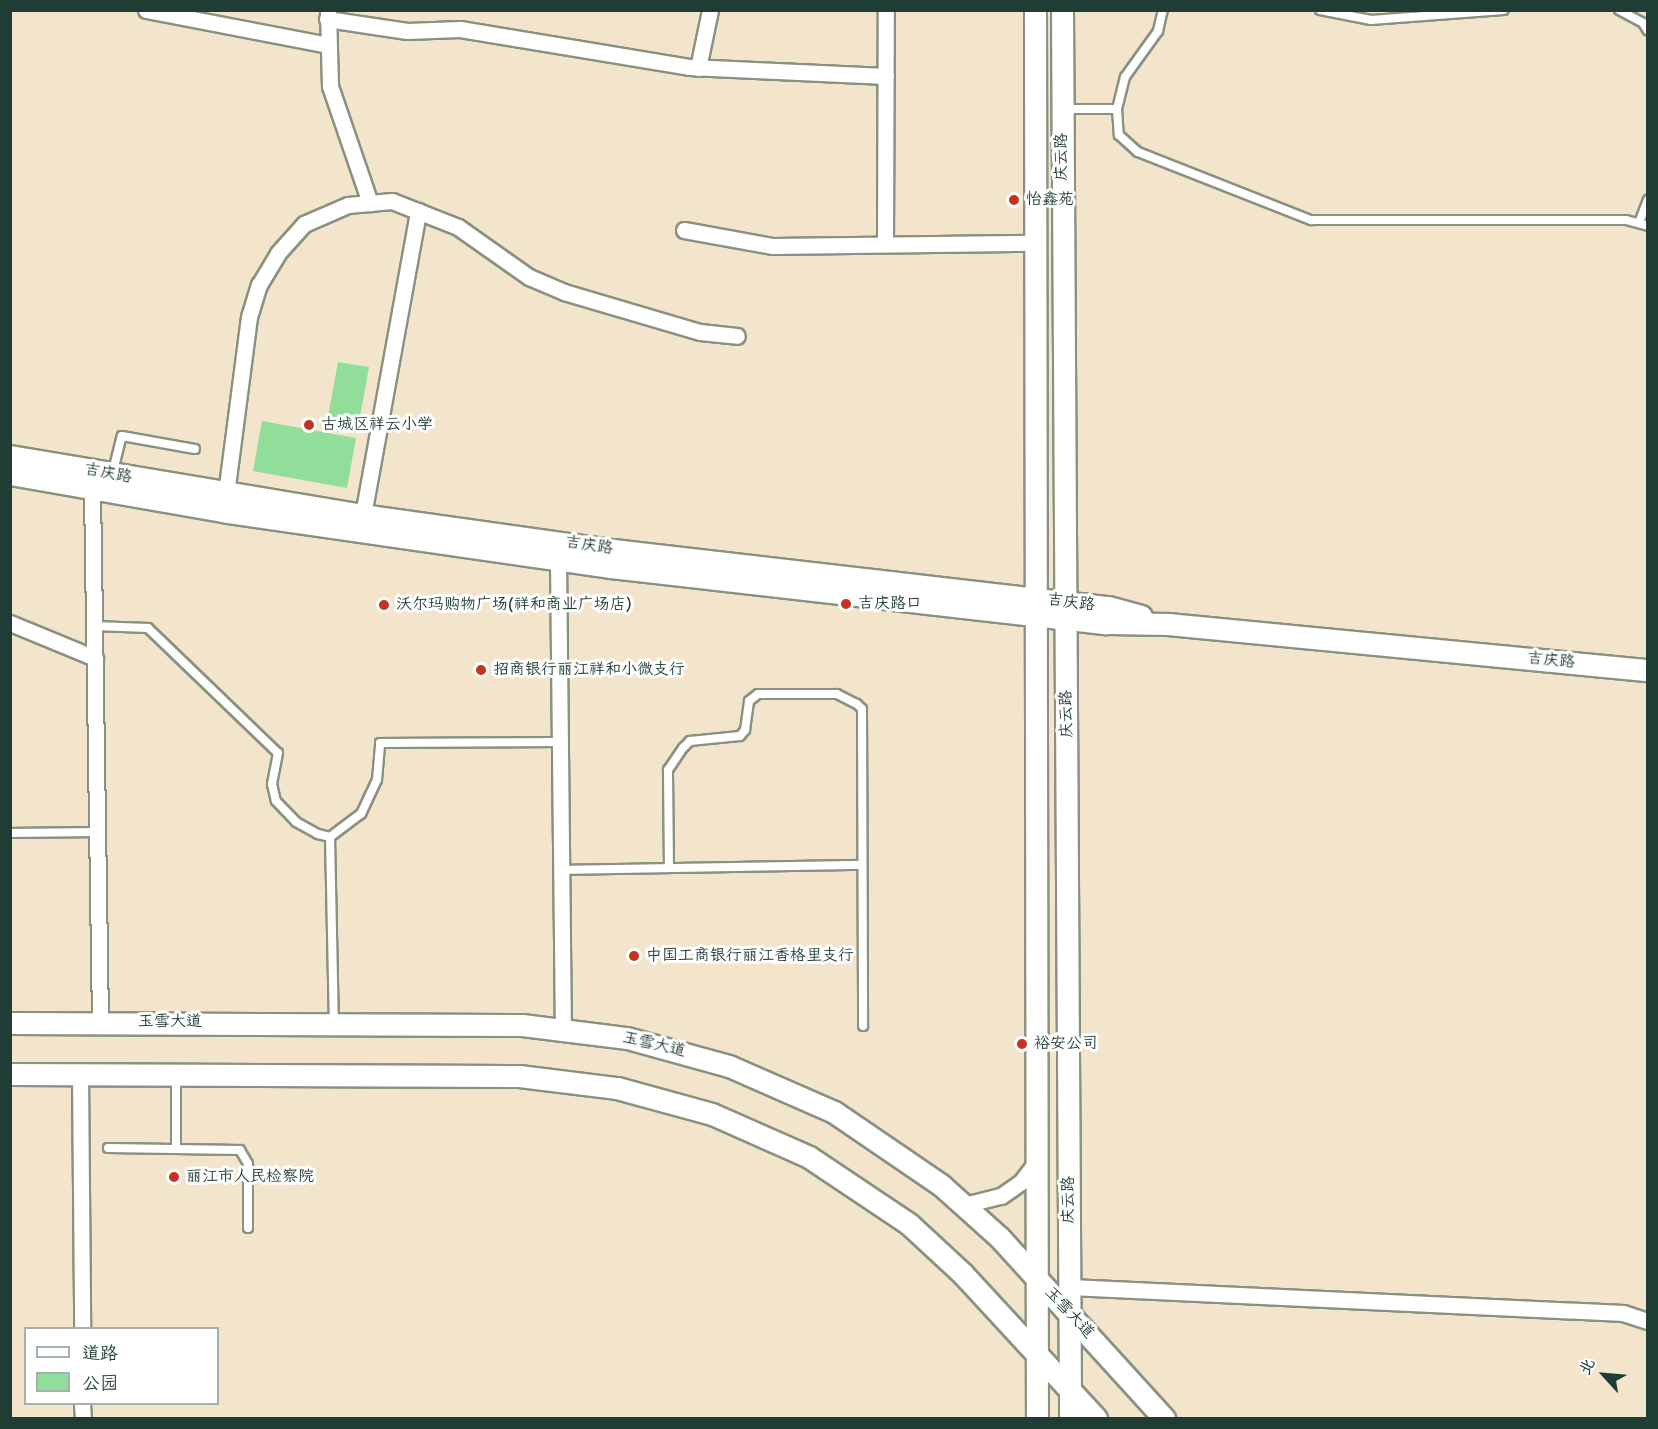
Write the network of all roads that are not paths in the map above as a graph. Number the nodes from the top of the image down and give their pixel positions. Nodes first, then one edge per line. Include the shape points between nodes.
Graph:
1 (146, 10) edge
2 (711, 10) edge
3 (886, 10) edge
4 (1035, 10) edge
5 (1062, 10) edge
6 (1163, 10) edge
7 (1320, 10) edge
8 (1504, 10) edge
9 (1619, 10) edge
10 (327, 15) edge
11 (1647, 31) edge
12 (328, 45) junction
13 (698, 68) junction
14 (886, 76) junction
15 (1062, 109) junction
16 (1117, 109) junction
17 (1647, 200) edge
18 (370, 203) junction
19 (418, 211) junction
20 (1639, 223) junction
21 (1647, 226) edge
22 (684, 230) dead end
23 (1036, 243) junction
24 (885, 244) junction
25 (737, 336) dead end
26 (195, 449) dead end
27 (10, 456) edge
28 (10, 474) edge
29 (112, 475) junction
30 (92, 489) junction
31 (226, 494) junction
32 (363, 515) junction
33 (558, 559) junction
34 (1036, 607) junction
35 (1066, 610) junction
36 (10, 624) edge
37 (94, 626) junction
38 (95, 658) junction
39 (1647, 670) edge
40 (560, 742) junction
41 (97, 832) junction
42 (10, 833) edge
43 (330, 837) junction
44 (862, 865) junction
45 (669, 868) junction
46 (561, 870) junction
47 (334, 1022) junction
48 (10, 1023) edge
49 (100, 1023) junction
50 (863, 1026) dead end
51 (563, 1028) junction
52 (176, 1073) junction
53 (10, 1074) edge
54 (80, 1074) junction
55 (108, 1148) dead end
56 (176, 1148) junction
57 (1036, 1162) junction
58 (964, 1204) junction
59 (248, 1228) dead end
60 (1037, 1278) junction
61 (1070, 1287) junction
62 (1070, 1314) junction
63 (1647, 1321) edge
64 (82, 1327) edge
65 (1037, 1353) junction
66 (1070, 1390) junction
67 (1038, 1419) edge
68 (1070, 1419) edge
69 (1096, 1419) edge
70 (1164, 1419) edge

1 - 12 street
2 - 13 street
3 - 14 street
4 - 23 main road, 庆云路
5 - 15 main road, 庆云路
6 - 16 lane via 1158,31 1125,77
7 - 8 lane via 1371,20
9 - 11 lane via 1643,23
10 - 12 street
10 - 13 street via 407,31 460,29
12 - 18 street via 330,86
13 - 14 street
14 - 24 street
15 - 16 lane
15 - 35 main road, 庆云路
16 - 20 lane via 1119,135 1138,152 1311,220
17 - 20 lane
18 - 19 street via 392,201
18 - 31 street via 326,212 304,224 278,253 259,285 249,318
19 - 25 street via 458,227 529,277 564,292 700,332
19 - 32 street via 402,281
20 - 21 lane
22 - 24 street via 772,246
23 - 24 street
23 - 34 main road, 庆云路
26 - 29 lane via 122,436
27 - 29 main road, 吉庆路
28 - 30 main road, 吉庆路
29 - 31 main road, 吉庆路
30 - 33 main road, 吉庆路
30 - 37 street
31 - 32 main road, 吉庆路
32 - 34 main road, 吉庆路
33 - 34 main road, 吉庆路
33 - 40 street
34 - 35 main road, 吉庆路
34 - 57 main road, 庆云路
35 - 39 main road, 吉庆路 via 1168,624
35 - 61 main road, 庆云路
36 - 38 street
37 - 38 street
37 - 43 lane via 148,628 279,753 272,784 282,809 306,829
38 - 41 street
40 - 43 lane via 380,743 377,780 368,803 352,823
40 - 46 street
41 - 42 lane
41 - 49 street
43 - 47 lane
44 - 45 lane
44 - 45 lane via 862,709 837,694 758,694 749,701 745,730 740,736 690,741 672,762 668,770
44 - 50 lane
45 - 46 lane
46 - 51 street
47 - 49 main road, 玉雪大道
47 - 51 main road, 玉雪大道
48 - 49 main road, 玉雪大道
51 - 58 main road, 玉雪大道 via 684,1052 798,1094 893,1149
52 - 54 main road
52 - 56 lane
52 - 65 main road via 519,1076 617,1088 712,1114 809,1157 887,1207 963,1274
53 - 54 main road
54 - 64 street
55 - 56 lane
56 - 59 lane via 234,1148 245,1155
57 - 58 street via 1022,1182 1001,1196
57 - 60 main road, 庆云路
58 - 60 main road, 玉雪大道
60 - 62 main road, 玉雪大道
60 - 65 main road, 庆云路
61 - 62 main road, 庆云路
61 - 63 street via 1623,1313
62 - 66 main road, 庆云路
62 - 70 main road, 玉雪大道
65 - 66 main road
65 - 67 main road, 庆云路
66 - 68 main road, 庆云路
66 - 69 main road

